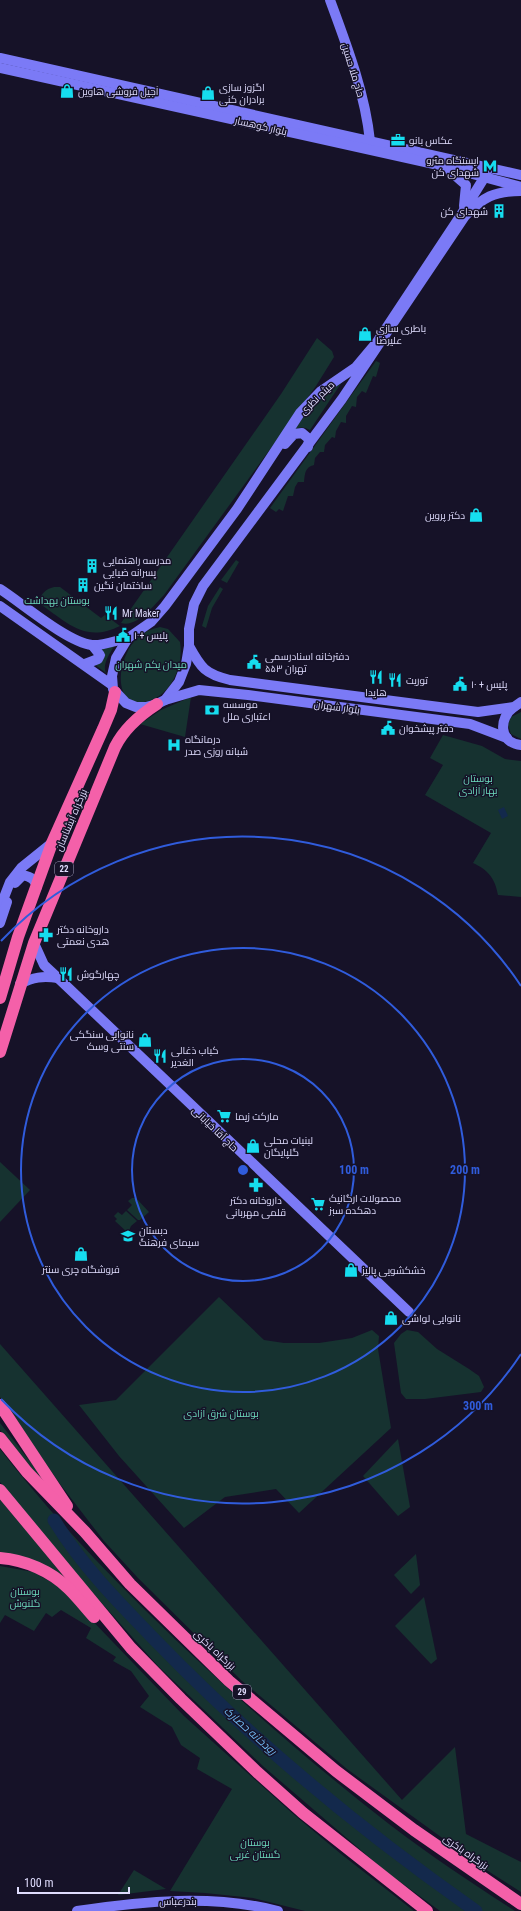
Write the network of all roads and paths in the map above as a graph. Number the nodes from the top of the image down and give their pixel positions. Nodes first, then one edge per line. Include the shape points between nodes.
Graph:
1 (330, 0) edge
2 (0, 58) edge
3 (0, 68) edge
4 (370, 141) junction
5 (443, 166) junction
6 (488, 168) junction
7 (521, 175) edge
8 (484, 178) junction
9 (521, 187) edge
10 (521, 191) edge
11 (461, 215) junction
12 (308, 447) junction
13 (269, 462) junction
14 (0, 588) edge
15 (0, 606) edge
16 (128, 638) junction
17 (92, 645) junction
18 (190, 646) junction
19 (85, 664) junction
20 (113, 689) junction
21 (161, 702) junction
22 (519, 705) edge
23 (103, 729) junction
24 (120, 736) junction
25 (514, 742) edge
26 (521, 750) edge
27 (52, 843) junction
28 (37, 887) junction
29 (0, 908) edge
30 (0, 923) edge
31 (34, 943) junction
32 (58, 978) junction
33 (20, 984) junction
34 (1, 993) edge
35 (0, 1052) edge
36 (409, 1312) dead end
37 (0, 1405) edge
38 (0, 1418) edge
39 (0, 1438) edge
40 (45, 1473) junction
41 (0, 1490) edge
42 (85, 1532) junction
43 (0, 1558) edge
44 (131, 1648) junction
45 (521, 1904) edge
46 (77, 1911) edge
47 (278, 1911) edge
48 (427, 1911) edge

1 - 4 main road, حاج ملا حسین via 359,89
2 - 4 main road, بلوار کوهسار
3 - 5 main road, بلوار کوهسار
4 - 6 main road, بلوار کوهسار
5 - 8 main road, بلوار کوهسار
5 - 11 main road via 466,186
6 - 7 main road, بلوار کوهسار
6 - 8 main road, میثم نظری
8 - 9 main road, بلوار کوهسار
8 - 11 main road, میثم نظری
10 - 12 main road, میثم نظری via 505,191 486,197 465,216
11 - 13 main road, میثم نظری via 377,342 356,367 333,381 309,403
12 - 13 main road via 309,439 306,436 302,433 294,434
12 - 18 main road, میثم نظری via 203,586 191,616
13 - 16 main road, میثم نظری via 166,606 151,622
14 - 17 main road via 68,636
15 - 19 main road
16 - 17 main road
16 - 20 main road via 116,658 112,676
17 - 19 main road via 100,655 98,659
18 - 21 main road via 183,674 173,691
18 - 22 main road, بلوار شهران via 199,664 212,676 230,680 478,712
19 - 20 main road
20 - 21 main road via 126,703 136,707
20 - 23 highway, بزرگراه آبشناسان / 22 via 111,710
21 - 24 highway, بزرگراه آبشناسان / 22 via 144,713
21 - 25 main road, بلوار شهران via 199,690 248,695 470,724
22 - 25 main road via 505,716 502,728
23 - 24 highway via 115,725
23 - 27 highway, بزرگراه آبشناسان / 22
24 - 31 highway, بزرگراه آبشناسان / 22
25 - 26 main road, بلوار شهران
27 - 28 highway, بزرگراه آبشناسان / 22
27 - 29 main road via 21,868 10,882
28 - 30 main road via 30,876 23,876 15,882
28 - 34 highway, بزرگراه آبشناسان / 22
31 - 32 main road, حاج آقا خیابانی via 44,965
31 - 33 highway, بزرگراه آبشناسان / 22
32 - 33 main road via 40,976
32 - 36 main road, حاج آقا خیابانی
33 - 35 highway, بزرگراه آبشناسان / 22
37 - 40 highway
38 - 40 highway
39 - 42 highway, بزرگراه باکری / 29 via 27,1472
40 - 42 highway
41 - 44 highway
42 - 45 highway, بزرگراه باکری / 29 via 130,1584 229,1681 336,1771 414,1830
43 - 44 highway via 28,1564 56,1578 93,1616
44 - 48 highway via 263,1777 315,1823
46 - 47 main road, بندرعباس via 154,1901 254,1905

